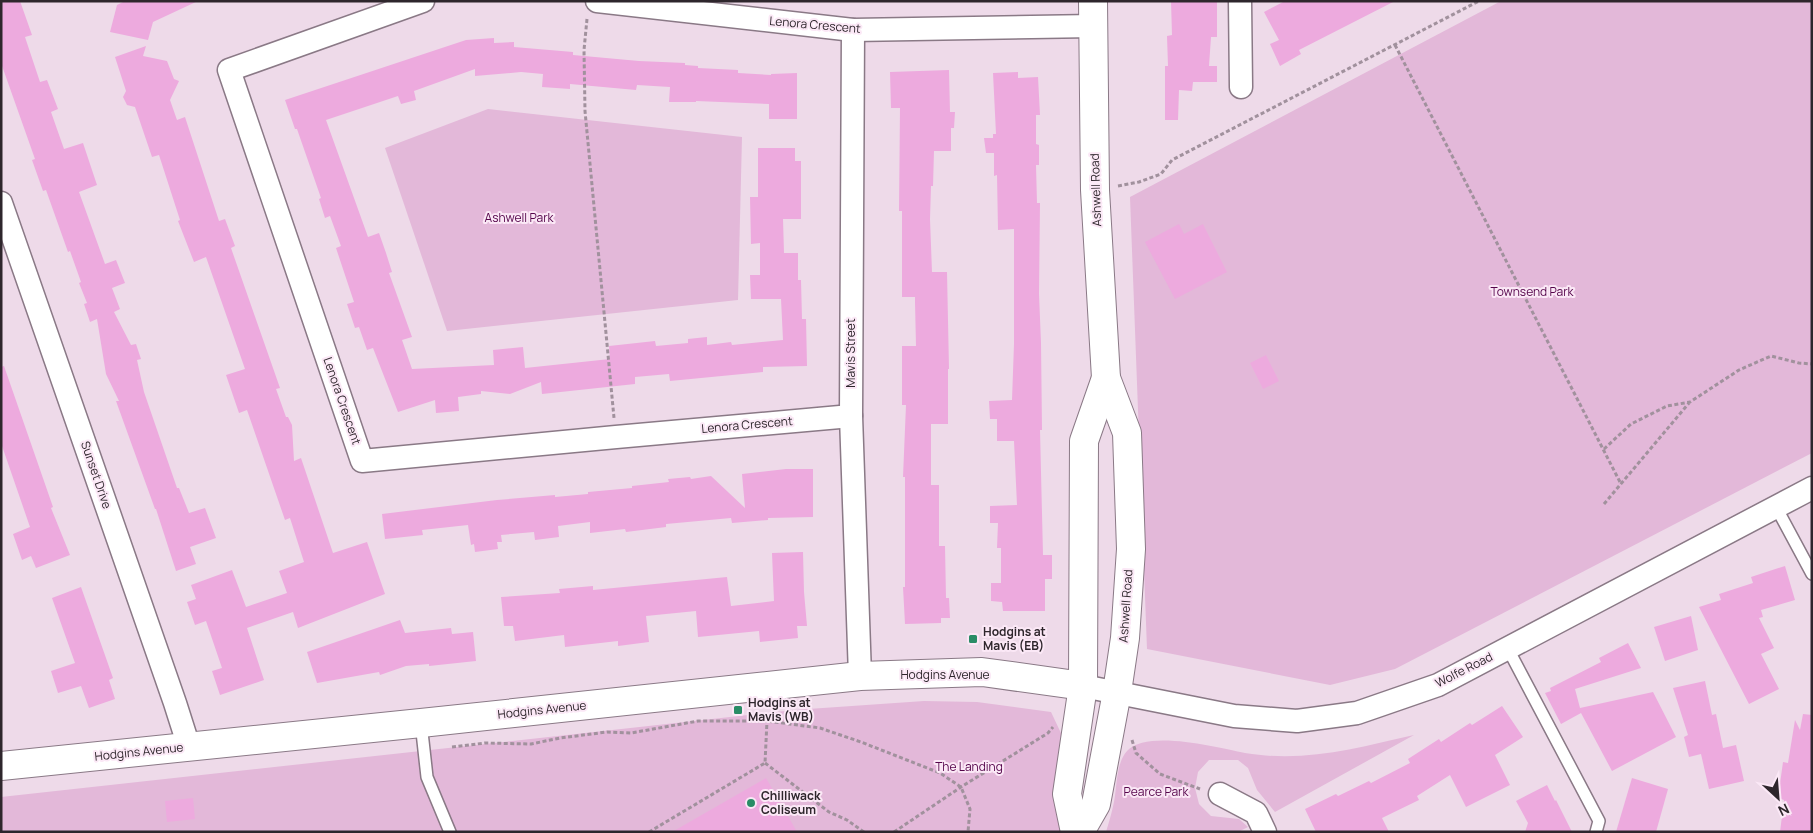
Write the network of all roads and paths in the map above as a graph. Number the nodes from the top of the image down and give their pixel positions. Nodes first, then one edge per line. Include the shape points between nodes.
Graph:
1 (423, 1) edge
2 (1240, 1) edge
3 (1479, 1) edge
4 (593, 6) edge
5 (1094, 14) edge
6 (853, 30) junction
7 (1395, 45) junction
8 (1241, 87) dead end
9 (1095, 190) junction
10 (1, 202) edge
11 (1812, 364) edge
12 (1106, 378) junction
13 (1690, 402) junction
14 (851, 416) junction
15 (616, 436) junction
16 (1604, 449) junction
17 (1622, 484) junction
18 (1812, 488) edge
19 (1604, 504) dead end
20 (1776, 507) junction
21 (1812, 574) edge
22 (1507, 647) junction
23 (860, 676) junction
24 (1083, 686) junction
25 (1117, 692) junction
26 (768, 721) junction
27 (421, 723) junction
28 (1054, 725) dead end
29 (1130, 736) dead end
30 (189, 747) junction
31 (452, 747) dead end
32 (764, 763) junction
33 (1, 766) edge
34 (961, 787) junction
35 (1220, 794) joint
36 (450, 832) edge
37 (649, 832) edge
38 (864, 832) edge
39 (894, 832) edge
40 (968, 832) edge
41 (1075, 832) edge
42 (1080, 832) edge
43 (1265, 832) edge
44 (1596, 832) edge

1 - 15 street, Lenora Crescent via 229,70 362,461
2 - 8 street
3 - 7 path
4 - 6 street, Lenora Crescent
4 - 15 path via 584,50 585,111
5 - 6 street, Lenora Crescent
5 - 9 street, Ashwell Road
6 - 14 street, Mavis Street
7 - 9 path via 1172,160 1161,174 1139,182
7 - 16 path
9 - 12 street, Ashwell Road
10 - 30 street, Sunset Drive
11 - 13 path via 1770,356 1739,370
12 - 24 street, Ashwell Road via 1084,441
12 - 25 street, Ashwell Road via 1126,433 1127,452 1130,549 1125,638
13 - 16 path via 1667,406 1631,424
13 - 17 path
14 - 15 street, Lenora Crescent
14 - 23 street, Mavis Street
16 - 17 path
17 - 19 path
18 - 20 street, Wolfe Road
20 - 21 lane
20 - 22 street, Wolfe Road
22 - 25 street, Wolfe Road via 1438,685 1357,713 1297,721 1234,716
22 - 44 lane via 1599,821
23 - 24 street, Hodgins Avenue via 982,672
23 - 27 street, Hodgins Avenue
24 - 25 street, Wolfe Road
24 - 41 street, Ashwell Road via 1067,794
25 - 42 street, Ashwell Road via 1096,804
26 - 31 path via 698,721 631,733 607,732 532,744 485,743
26 - 32 path
26 - 34 path via 820,728 861,742 940,772
27 - 30 street, Hodgins Avenue
27 - 36 lane via 427,776
28 - 34 path via 1048,733
29 - 35 path via 1136,753 1160,774 1191,787
30 - 33 street, Hodgins Avenue
32 - 37 path
32 - 38 path via 828,812
34 - 39 path
34 - 40 path via 970,809
35 - 43 street via 1256,813

